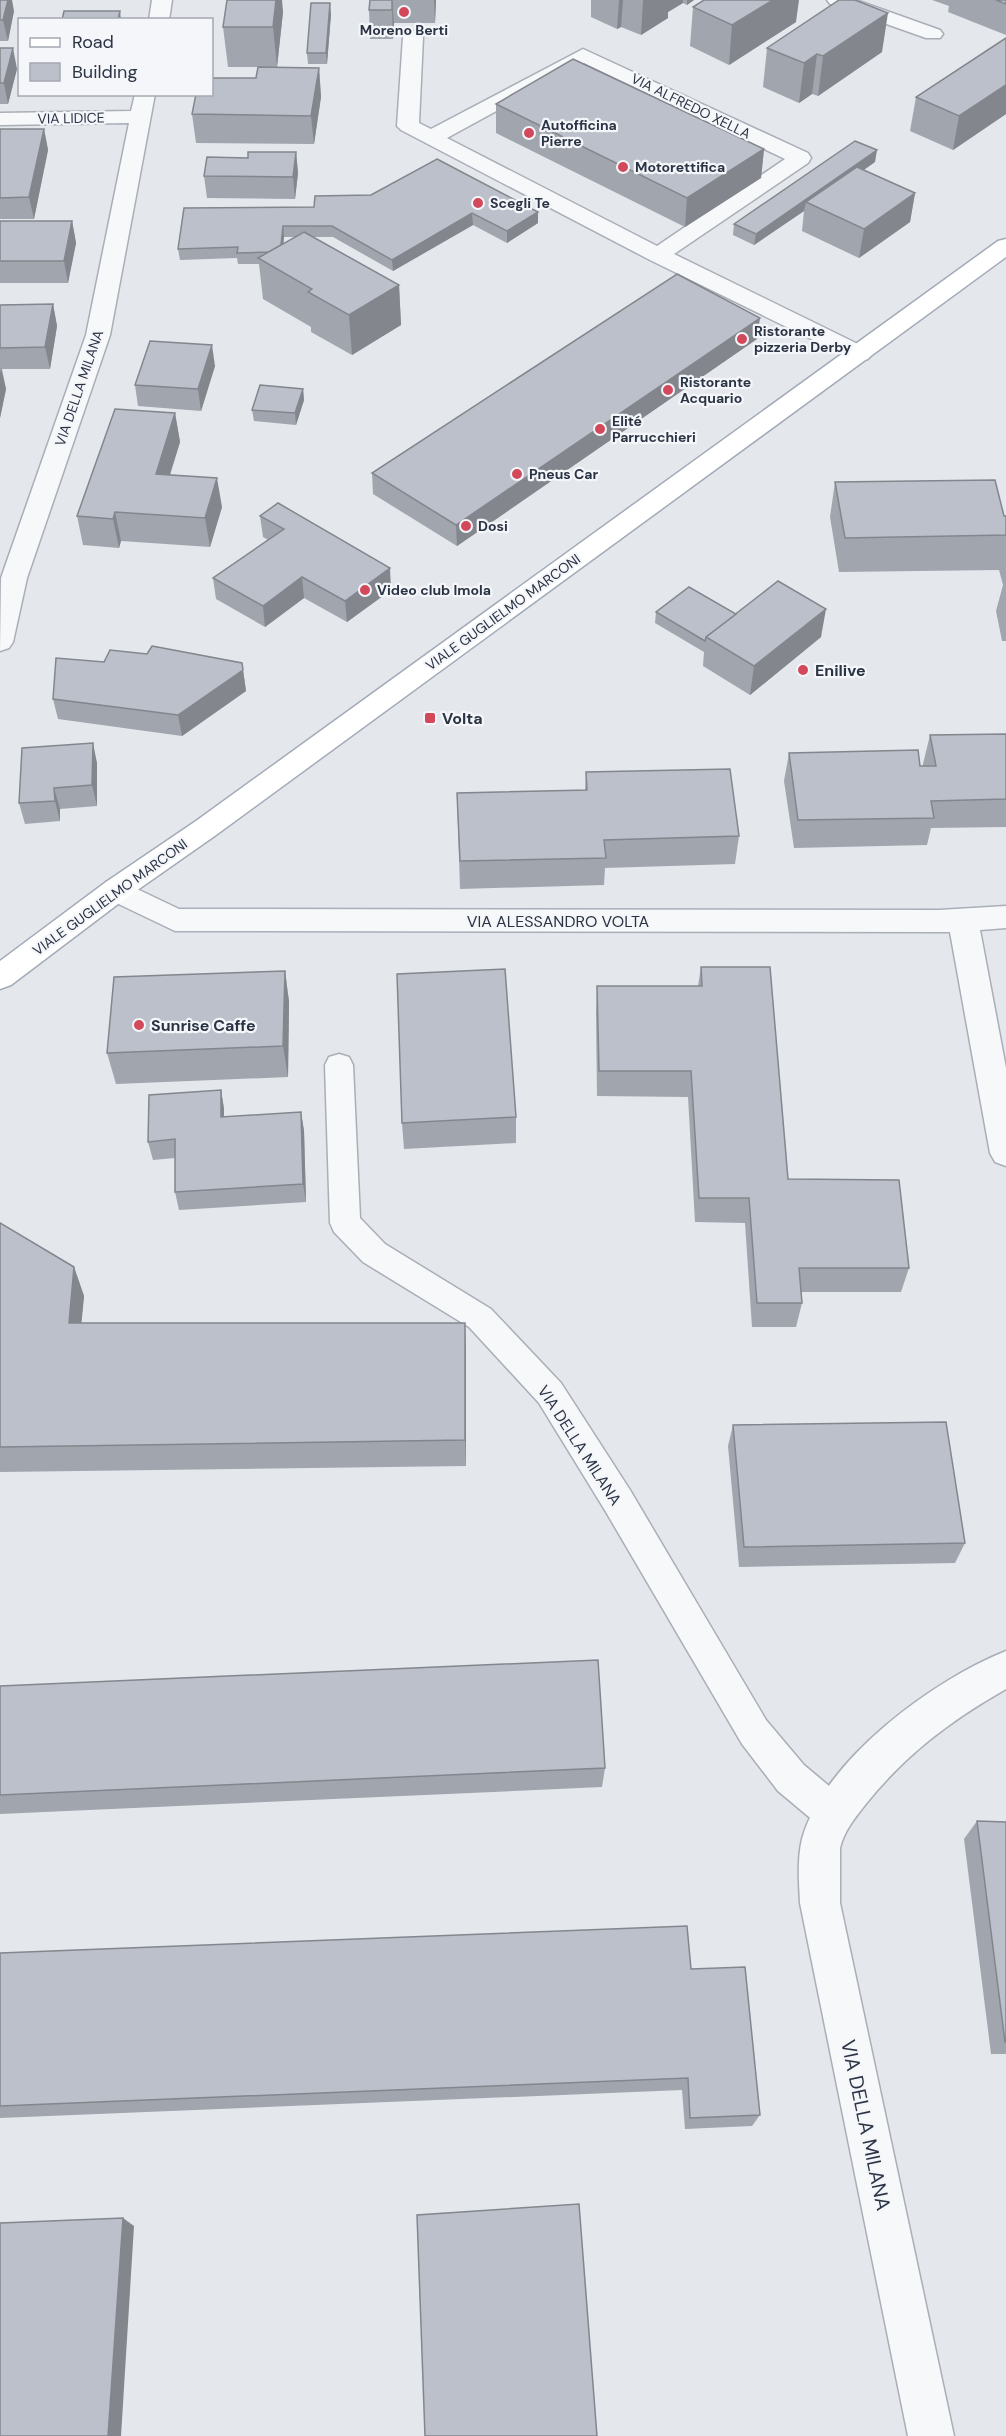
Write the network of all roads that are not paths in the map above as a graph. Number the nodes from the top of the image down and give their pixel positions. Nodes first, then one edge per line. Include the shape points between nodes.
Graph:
1 (162, 0) edge
2 (837, 0) edge
3 (159, 18) edge
4 (933, 34) dead end
5 (413, 37) dead end
6 (143, 106) edge
7 (0, 119) edge
8 (431, 138) junction
9 (1006, 246) edge
10 (658, 255) junction
11 (860, 354) junction
12 (7, 578) edge
13 (0, 642) edge
14 (116, 890) junction
15 (1006, 917) edge
16 (963, 919) junction
17 (0, 977) edge
18 (339, 1065) dead end
19 (1006, 1153) edge
20 (1006, 1669) edge
21 (834, 1814) junction
22 (931, 2436) edge

1 - 3 street
2 - 4 street
5 - 8 street via 408,126
6 - 7 street, VIA LIDICE
6 - 12 street, VIA DELLA MILANA via 98,335
8 - 10 street
8 - 10 street, VIA ALFREDO XELLA via 584,54 800,158
9 - 11 main road, VIALE GUGLIELMO MARCONI
10 - 11 street
11 - 14 main road, VIALE GUGLIELMO MARCONI
12 - 13 street, VIA DELLA MILANA
14 - 16 street, VIA ALESSANDRO VOLTA via 175,920
14 - 17 main road, VIALE GUGLIELMO MARCONI
15 - 16 street, VIA ALESSANDRO VOLTA
16 - 19 street
18 - 21 lane, VIA DELLA MILANA via 345,1223 374,1253 480,1318 550,1393 754,1732 792,1778
20 - 21 street, VIA DELLA MILANA via 929,1714 858,1782
21 - 22 street, VIA DELLA MILANA via 824,1832 820,1857 820,1903

